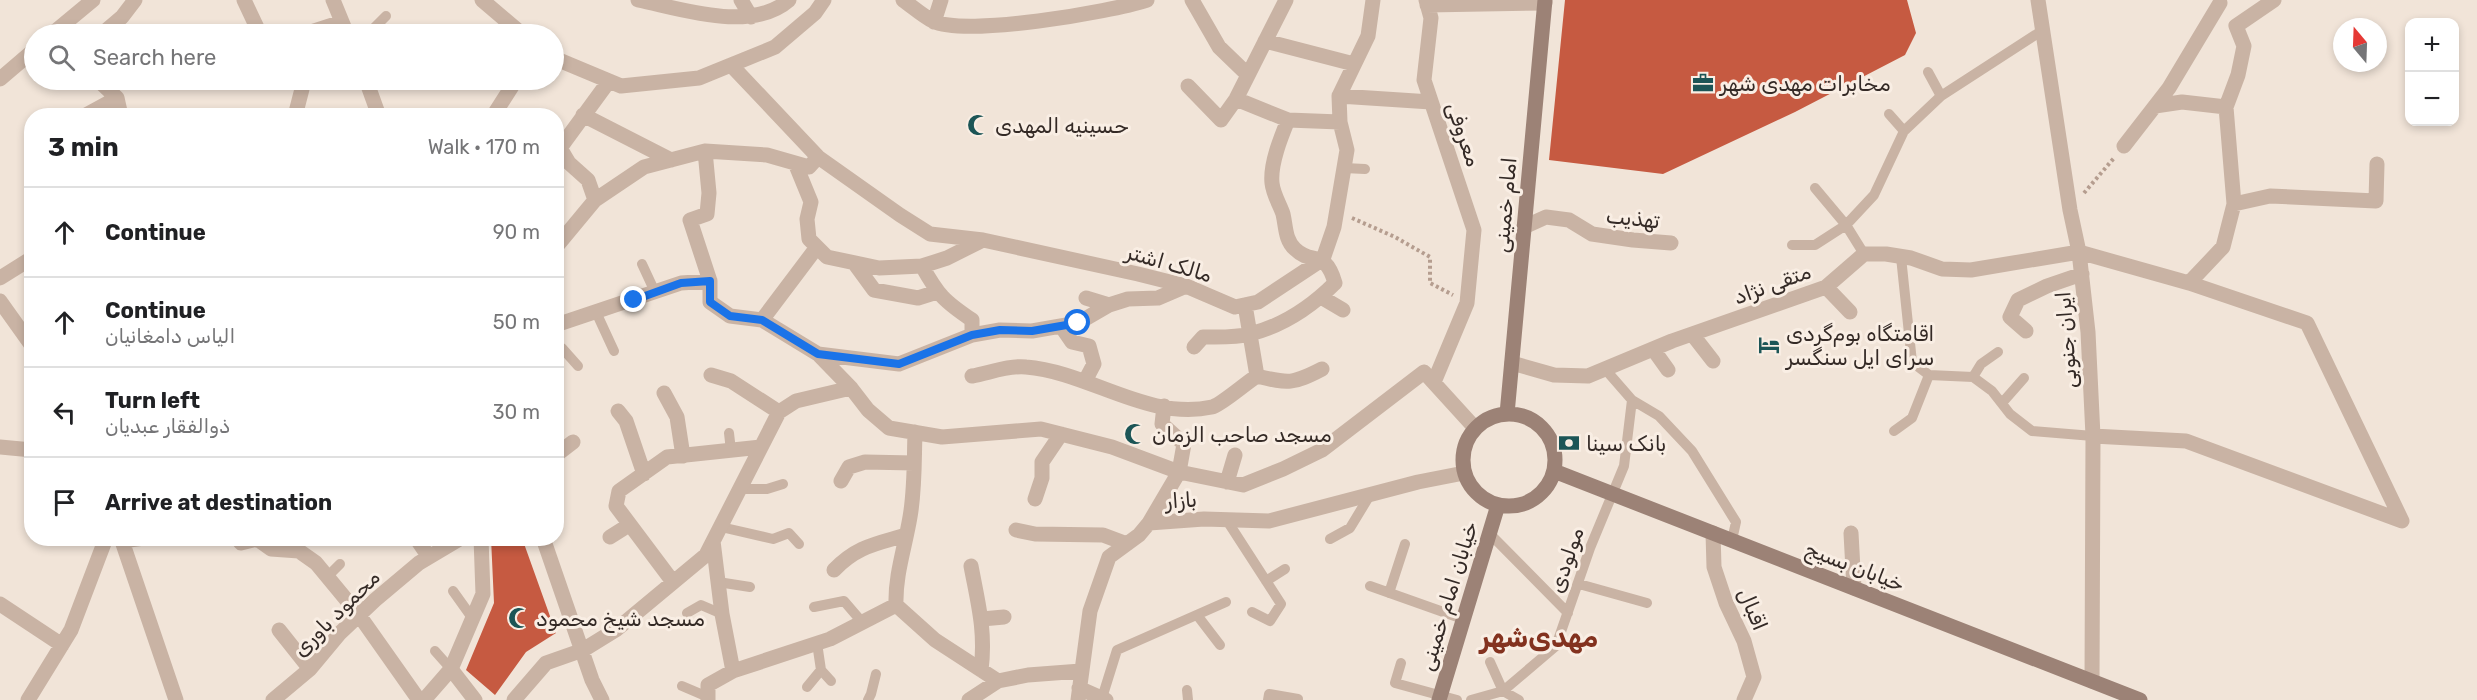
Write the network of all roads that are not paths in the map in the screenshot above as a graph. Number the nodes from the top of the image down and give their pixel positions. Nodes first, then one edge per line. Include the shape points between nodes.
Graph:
1 (93, 0) edge
2 (135, 0) edge
3 (244, 0) edge
4 (333, 0) edge
5 (482, 0) edge
6 (638, 0) edge
7 (741, 0) edge
8 (789, 0) edge
9 (824, 0) edge
10 (903, 0) edge
11 (941, 0) edge
12 (1147, 0) edge
13 (1192, 0) edge
14 (1286, 0) edge
15 (1373, 0) edge
16 (2038, 0) edge
17 (2274, 0) edge
18 (1545, 2) edge
19 (1427, 3) edge
20 (2220, 3) dead end
21 (686, 5) edge
22 (386, 16) dead end
23 (751, 17) junction
24 (934, 22) junction
25 (64, 24) edge
26 (114, 24) edge
27 (255, 24) edge
28 (343, 24) edge
29 (378, 24) edge
30 (510, 24) edge
31 (2043, 30) junction
32 (1265, 41) junction
33 (24, 59) edge
34 (564, 62) edge
35 (1354, 64) junction
36 (731, 65) junction
37 (1928, 72) dead end
38 (1248, 75) junction
39 (0, 79) edge
40 (609, 81) junction
41 (1188, 86) dead end
42 (109, 90) edge
43 (302, 90) edge
44 (370, 90) edge
45 (510, 90) edge
46 (1339, 96) junction
47 (1941, 96) junction
48 (117, 98) junction
49 (1236, 99) junction
50 (1431, 102) junction
51 (2155, 106) junction
52 (2226, 107) junction
53 (99, 108) edge
54 (119, 108) edge
55 (297, 108) edge
56 (376, 108) edge
57 (498, 108) edge
58 (1889, 114) dead end
59 (583, 115) junction
60 (1288, 120) junction
61 (1340, 122) junction
62 (1904, 131) junction
63 (564, 142) edge
64 (2124, 146) road end
65 (705, 151) junction
66 (564, 155) edge
67 (818, 156) junction
68 (671, 160) junction
69 (795, 163) junction
70 (2377, 164) dead end
71 (1344, 168) junction
72 (1365, 169) dead end
73 (1815, 188) dead end
74 (595, 200) junction
75 (2234, 204) junction
76 (1846, 225) junction
77 (1524, 227) junction
78 (564, 237) edge
79 (983, 240) junction
80 (1671, 243) dead end
81 (1792, 245) dead end
82 (817, 247) junction
83 (2079, 252) junction
84 (1864, 254) junction
85 (1901, 256) junction
86 (1323, 259) junction
87 (24, 263) edge
88 (642, 264) dead end
89 (855, 264) junction
90 (922, 266) junction
91 (2082, 274) junction
92 (0, 278) edge
93 (710, 281) junction
94 (2189, 283) junction
95 (1186, 286) junction
96 (1826, 286) junction
97 (655, 292) junction
98 (937, 292) junction
99 (1321, 297) junction
100 (1086, 298) dead end
101 (0, 301) edge
102 (1109, 305) junction
103 (1245, 305) junction
104 (1343, 310) dead end
105 (597, 312) junction
106 (1850, 312) dead end
107 (762, 320) junction
108 (564, 322) edge
109 (1061, 326) junction
110 (2026, 330) dead end
111 (1250, 334) junction
112 (1692, 334) junction
113 (24, 335) edge
114 (972, 335) junction
115 (1194, 347) dead end
116 (1653, 349) junction
117 (564, 350) edge
118 (614, 351) dead end
119 (1998, 352) dead end
120 (818, 354) junction
121 (1713, 361) dead end
122 (1512, 363) junction
123 (578, 366) dead end
124 (1322, 369) dead end
125 (1605, 369) junction
126 (1668, 370) dead end
127 (711, 375) dead end
128 (1929, 375) junction
129 (972, 376) dead end
130 (1257, 376) junction
131 (1429, 377) junction
132 (1973, 377) junction
133 (2024, 378) dead end
134 (1085, 381) junction
135 (851, 388) junction
136 (664, 393) dead end
137 (1632, 400) junction
138 (2002, 403) junction
139 (1164, 405) junction
140 (618, 411) dead end
141 (779, 412) junction
142 (1507, 414) junction
143 (1475, 428) junction
144 (1894, 431) dead end
145 (915, 432) junction
146 (729, 433) dead end
147 (1061, 434) junction
148 (2093, 436) junction
149 (573, 442) dead end
150 (0, 447) edge
151 (761, 447) junction
152 (564, 448) edge
153 (24, 449) edge
154 (731, 451) junction
155 (1235, 455) dead end
156 (683, 456) junction
157 (914, 463) junction
158 (1554, 471) junction
159 (1179, 472) junction
160 (1464, 473) junction
161 (644, 474) junction
162 (841, 482) dead end
163 (1227, 482) junction
164 (783, 484) dead end
165 (740, 489) junction
166 (1612, 493) junction
167 (1370, 495) junction
168 (1035, 499) dead end
169 (1498, 505) junction
170 (1226, 519) junction
171 (1149, 523) junction
172 (629, 525) junction
173 (720, 527) junction
174 (1016, 530) dead end
175 (1489, 533) junction
176 (1713, 533) junction
177 (1851, 533) dead end
178 (906, 535) junction
179 (610, 537) dead end
180 (1330, 539) dead end
181 (1732, 540) junction
182 (713, 541) junction
183 (799, 544) dead end
184 (1127, 544) junction
185 (1405, 544) dead end
186 (103, 546) edge
187 (123, 546) edge
188 (267, 546) edge
189 (292, 546) edge
190 (300, 546) edge
191 (421, 546) edge
192 (448, 546) edge
193 (480, 546) edge
194 (546, 546) edge
195 (429, 557) junction
196 (340, 564) dead end
197 (971, 566) dead end
198 (1285, 569) dead end
199 (834, 570) dead end
200 (328, 576) junction
201 (1266, 581) junction
202 (673, 582) junction
203 (718, 582) junction
204 (1579, 584) junction
205 (1370, 586) dead end
206 (750, 587) dead end
207 (1854, 588) junction
208 (453, 591) dead end
209 (1389, 593) junction
210 (1226, 603) dead end
211 (1647, 603) dead end
212 (0, 604) edge
213 (896, 605) junction
214 (814, 607) dead end
215 (1252, 612) dead end
216 (687, 613) dead end
217 (1568, 613) junction
218 (723, 614) junction
219 (359, 615) junction
220 (1197, 615) junction
221 (1004, 617) dead end
222 (473, 619) junction
223 (982, 619) junction
224 (1463, 619) junction
225 (862, 622) junction
226 (279, 630) dead end
227 (818, 643) junction
228 (62, 645) junction
229 (1220, 645) dead end
230 (583, 650) junction
231 (435, 651) dead end
232 (1490, 662) dead end
233 (1401, 663) dead end
234 (310, 669) junction
235 (451, 669) junction
236 (821, 670) junction
237 (981, 670) junction
238 (733, 671) junction
239 (1082, 671) junction
240 (876, 674) dead end
241 (831, 681) dead end
242 (2092, 681) junction
243 (682, 686) dead end
244 (807, 687) dead end
245 (991, 690) edge
246 (1503, 691) junction
247 (1078, 694) edge
248 (1440, 698) edge
249 (708, 699) edge
250 (1104, 699) edge
251 (1298, 699) edge
252 (2135, 699) edge
253 (28, 700) edge
254 (176, 700) edge
255 (273, 700) edge
256 (419, 700) edge
257 (424, 700) edge
258 (475, 700) edge
259 (514, 700) edge
260 (602, 700) edge
261 (868, 700) edge
262 (969, 700) edge
263 (1268, 700) edge
264 (1457, 700) edge
265 (1471, 700) edge
266 (1519, 700) edge
267 (1744, 700) edge

1 - 25 street
2 - 26 street
3 - 27 street
4 - 28 street
5 - 30 street
6 - 21 street
7 - 23 street
8 - 23 street via 779,8
9 - 36 street via 815,13 775,47
10 - 24 street
11 - 24 street
12 - 24 street via 1053,20 968,26
13 - 38 street via 1219,47
14 - 32 street
15 - 35 street via 1368,36
16 - 31 street, ایران جنوبی
17 - 52 street via 2236,26 2244,46
18 - 19 street
18 - 77 street, امام خمینی
19 - 50 street, معروفی via 1431,18 1424,80
20 - 51 street
21 - 23 street via 712,15
22 - 29 lane
31 - 47 lane
31 - 83 street, ایران جنوبی
32 - 35 street
32 - 38 street
33 - 39 street
34 - 40 street
35 - 46 street
36 - 40 street via 699,78 621,86
36 - 67 street, مالک اشتر
37 - 47 lane
38 - 49 street
40 - 59 street
41 - 49 street via 1221,120
42 - 48 street
43 - 55 street
44 - 56 street
45 - 57 street
46 - 50 street
46 - 61 street
47 - 62 lane
48 - 53 street
48 - 54 street
49 - 60 street
50 - 131 street, معروفی via 1474,230 1467,303
51 - 52 street via 2182,102
51 - 64 street
52 - 75 street
58 - 62 lane
59 - 63 street
59 - 68 street
60 - 61 street
60 - 86 street via 1278,144 1272,183 1288,242 1298,252
61 - 71 street via 1347,150
62 - 76 lane via 1874,195
65 - 68 street
65 - 69 street via 767,155
65 - 93 street via 707,214 690,220
66 - 74 street via 588,180
67 - 69 street via 809,166
67 - 79 street, مالک اشتر via 930,234
68 - 74 street via 644,167
69 - 82 street via 811,202 807,219 809,239
70 - 75 street via 2376,201 2270,196
71 - 72 lane
71 - 86 street via 1334,227
73 - 76 lane
74 - 78 street
75 - 94 street via 2223,247
76 - 81 lane via 1815,245
76 - 84 lane
77 - 80 street, تهذیب via 1546,217 1569,220 1592,234
77 - 122 street, امام خمینی
79 - 90 street
79 - 95 street, مالک اشتر
82 - 89 street via 827,257
82 - 107 street
83 - 85 street via 1971,270 1942,269
83 - 91 street, ایران جنوبی
83 - 94 street
84 - 85 street
84 - 96 street, متقی نژاد
85 - 128 lane via 1912,362
86 - 99 street via 1335,283
86 - 103 street via 1258,302
87 - 92 street
88 - 97 lane
89 - 90 street via 879,268
89 - 98 street via 874,290 918,298
90 - 98 street
91 - 110 street via 2018,300 2010,317
91 - 148 street, ایران جنوبی
93 - 97 street via 681,283
93 - 107 street via 710,302 730,316
94 - 148 street via 2307,323 2402,520 2186,441
95 - 102 street via 1158,298 1128,299
95 - 103 street, مالک اشتر via 1235,307
96 - 106 street
96 - 112 street, متقی نژاد
97 - 105 street
98 - 114 street via 972,320
99 - 104 street
99 - 111 street
100 - 102 street
101 - 113 street
102 - 109 street via 1078,323
103 - 111 street
105 - 108 street
105 - 118 lane
107 - 120 street
109 - 114 street
109 - 134 street via 1072,342 1089,346 1094,364
111 - 115 street via 1203,337
111 - 130 street
112 - 116 street, متقی نژاد
112 - 121 street
114 - 120 street via 899,364
116 - 125 street, متقی نژاد
116 - 126 street
117 - 123 lane
119 - 132 lane
120 - 135 street
122 - 125 street, متقی نژاد via 1554,375 1588,376
122 - 142 street, امام خمینی
124 - 130 street via 1285,383
125 - 137 lane
127 - 141 street via 731,381
128 - 132 lane
128 - 144 lane via 1912,418
129 - 134 street via 1025,366
130 - 139 street via 1215,407
131 - 143 street
131 - 163 street via 1322,450 1243,485
132 - 138 lane
133 - 138 lane
134 - 139 street via 1143,402
135 - 141 street via 796,401
135 - 145 street via 867,410 889,428
136 - 156 street via 677,417
137 - 166 lane, مولودی via 1624,466
137 - 181 lane via 1659,416 1692,451 1736,522
138 - 148 lane via 2032,431
139 - 159 street via 1162,424 1184,444
140 - 161 street via 626,421
141 - 151 street
142 - 143 street via 1495,415
142 - 158 street via 1531,419 1544,431 1553,447
143 - 160 street via 1463,449
145 - 147 street via 942,437 1041,429
145 - 157 street
146 - 154 lane
147 - 159 street via 1112,447
147 - 168 street via 1042,462
148 - 242 street, ایران جنوبی
149 - 152 street
150 - 153 street
151 - 154 street
151 - 165 street
154 - 156 street
155 - 163 street
156 - 161 street via 667,457
157 - 162 street via 865,462 849,467
157 - 178 street
158 - 166 street, خیابان بسیج
158 - 169 street via 1533,499 1510,506
159 - 163 street
159 - 171 street
160 - 167 street, بازار
160 - 169 street via 1477,494
161 - 172 street via 619,491 616,506
164 - 165 lane via 766,489
165 - 173 street
166 - 176 street, خیابان بسیج
166 - 204 lane, مولودی
167 - 170 street, بازار via 1269,521
167 - 180 lane via 1350,528
169 - 175 street, خیابان امام خمینی
170 - 171 street, بازار
170 - 201 lane
171 - 184 street, بازار
172 - 179 street
172 - 202 street
173 - 182 street
173 - 183 lane via 773,539 789,533
174 - 184 street via 1103,535
175 - 217 lane
175 - 224 street, خیابان امام خمینی
176 - 181 street, خیابان بسیج
176 - 267 street, اقبال via 1714,567 1744,640 1754,677
177 - 207 street
178 - 199 street via 848,555
178 - 213 street via 896,583
181 - 207 street, خیابان بسیج
182 - 202 street via 706,555
182 - 203 street
184 - 239 street, بازار via 1109,557 1105,568 1090,611
185 - 209 lane
186 - 228 street
187 - 254 street
188 - 189 street via 271,549
190 - 200 street
191 - 195 street
192 - 195 street, محمود باوری
193 - 222 street via 483,594
194 - 230 street
195 - 219 street, محمود باوری
196 - 200 lane
197 - 223 street
198 - 201 lane
200 - 219 street
201 - 215 lane via 1281,604 1270,621
202 - 230 street via 617,629
203 - 206 lane
203 - 218 street
204 - 211 lane
204 - 217 lane, مولودی
205 - 209 lane
207 - 242 street, خیابان بسیج
208 - 222 lane
209 - 224 lane
210 - 220 lane
212 - 228 street
213 - 225 street
213 - 237 street via 935,640
214 - 225 lane via 844,601
216 - 218 lane via 701,605
217 - 246 lane, مولودی via 1556,646
218 - 238 street
219 - 234 street, محمود باوری
219 - 256 street
220 - 229 lane
220 - 250 lane via 1117,650
221 - 223 street
222 - 235 street
223 - 237 street
224 - 248 street, خیابان امام خمینی
225 - 227 street
226 - 234 street
227 - 236 lane
227 - 238 street
228 - 253 street
230 - 259 street via 546,663
230 - 260 street
231 - 235 lane
232 - 246 lane
233 - 248 lane via 1395,683
234 - 255 street, محمود باوری
235 - 257 street
235 - 258 street
236 - 241 lane
236 - 244 lane
237 - 245 street
238 - 249 street via 708,685
239 - 245 street via 1028,675
239 - 247 street, بازار
240 - 261 lane
242 - 252 street, خیابان بسیج
243 - 249 lane
245 - 262 street
246 - 265 lane, مولودی
246 - 266 lane
247 - 250 street
248 - 264 lane
251 - 263 lane via 1269,694

